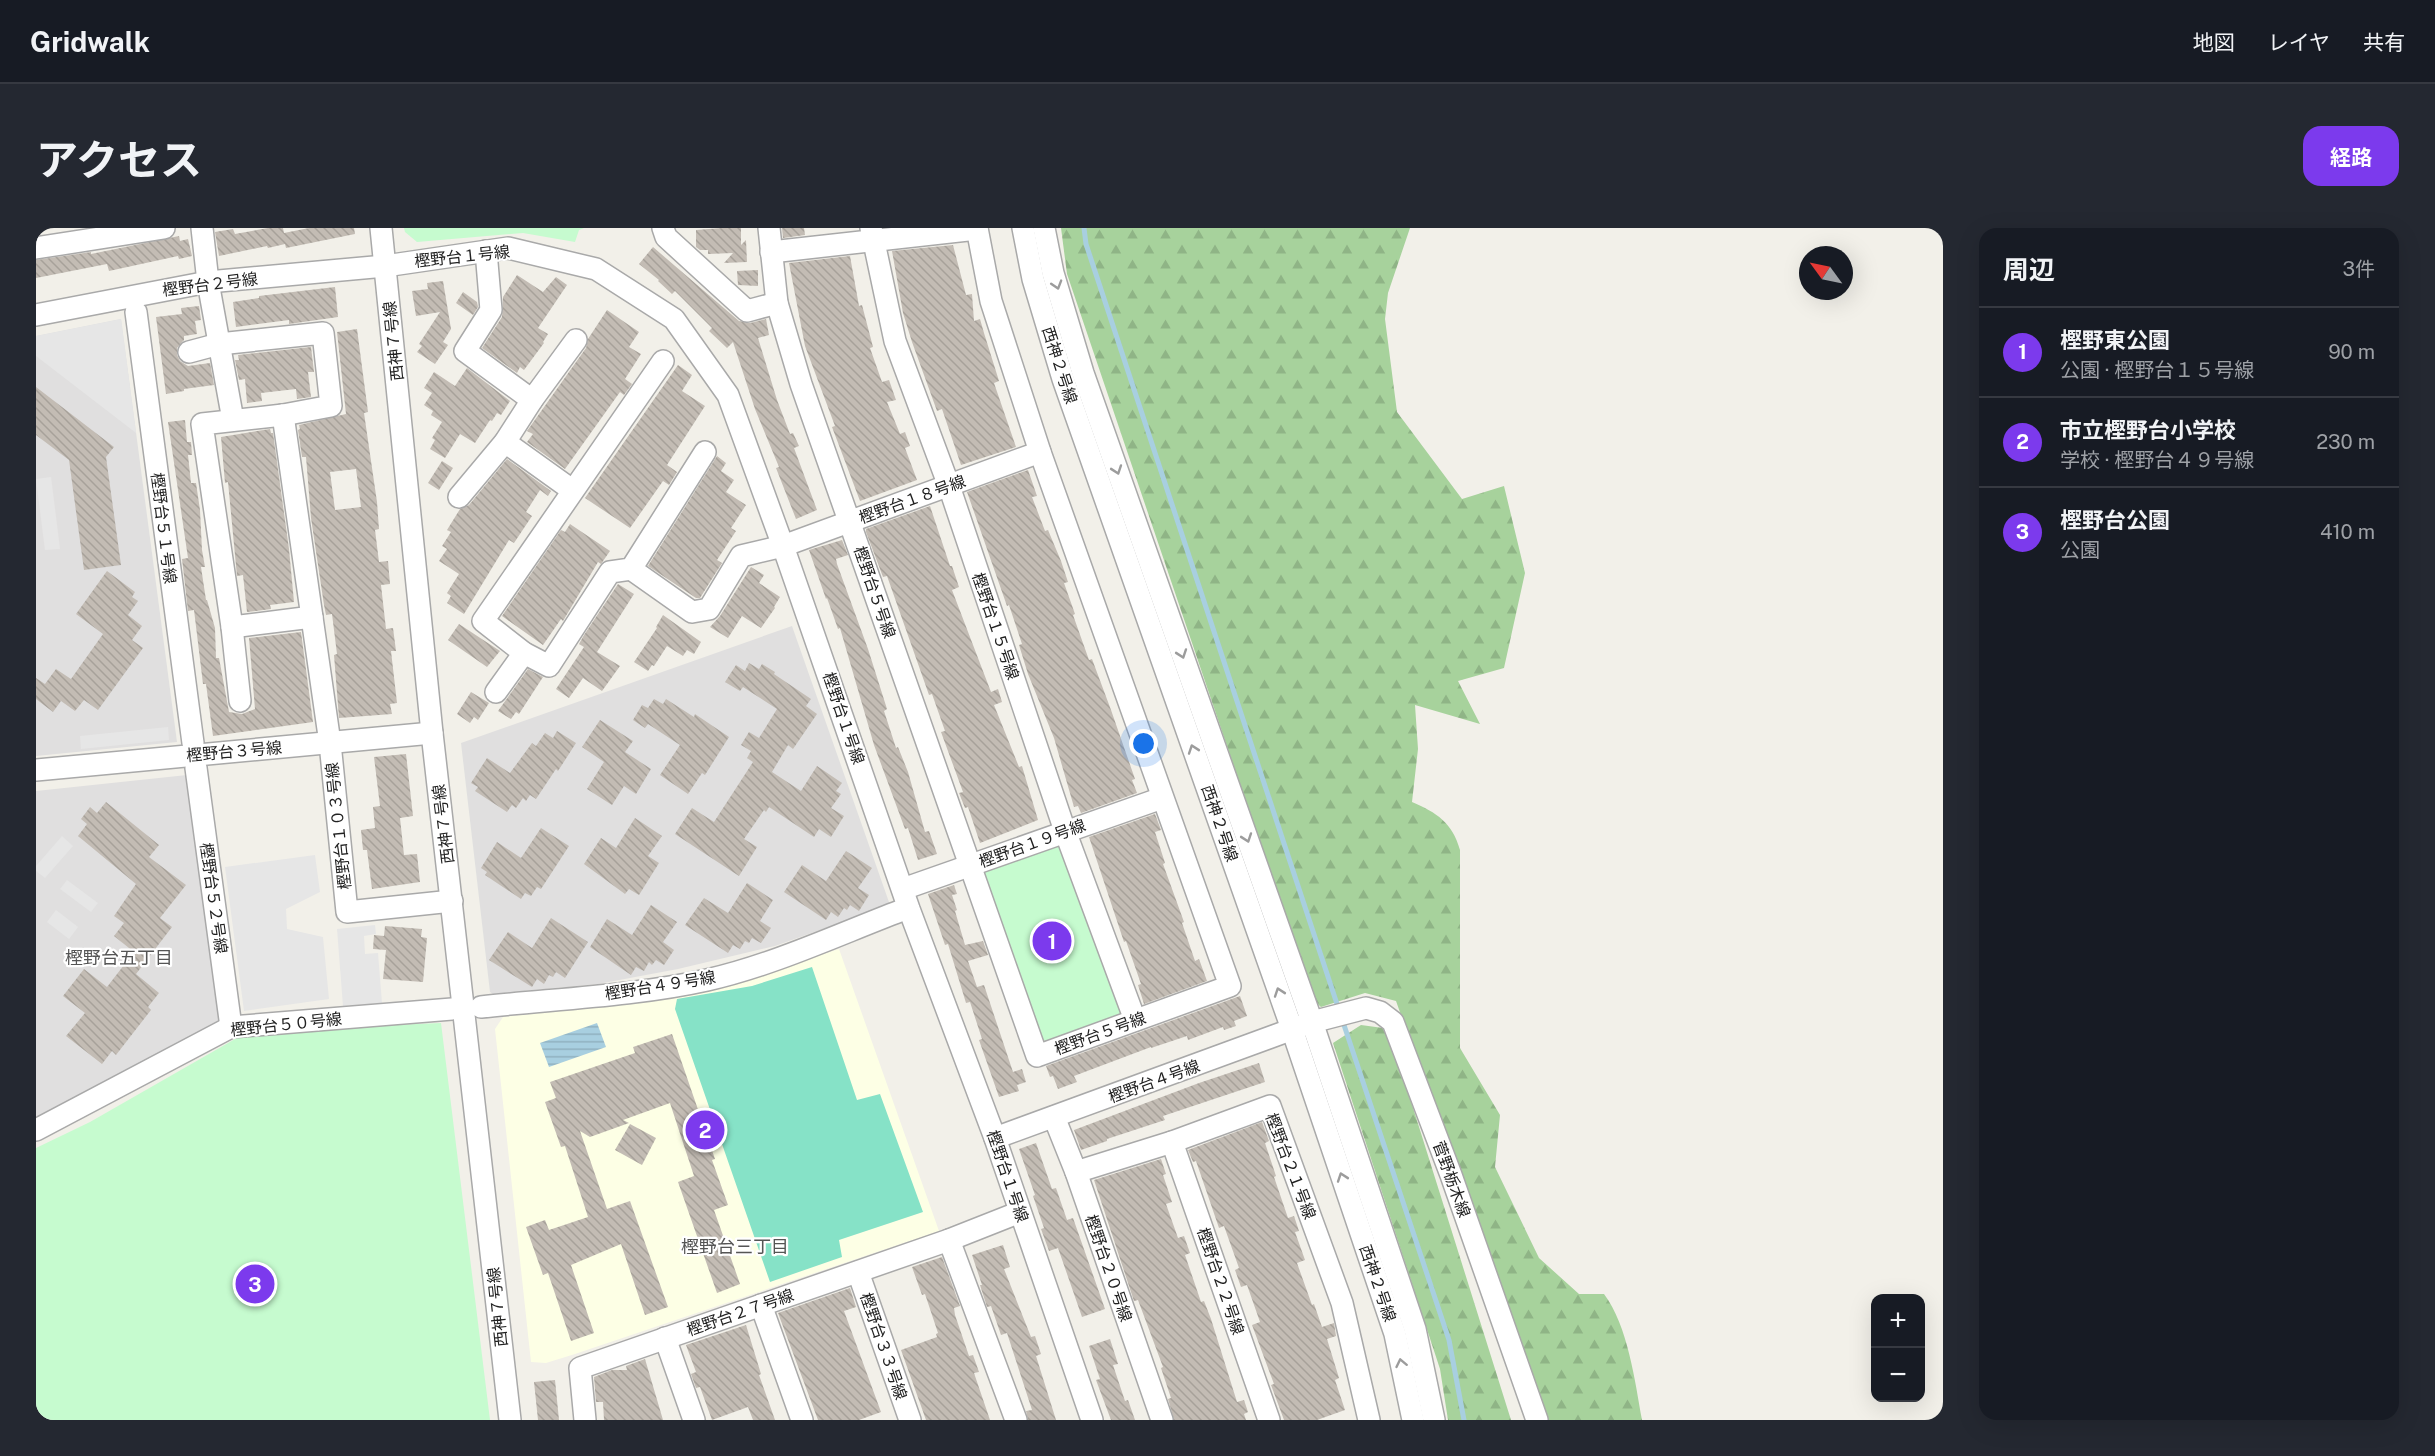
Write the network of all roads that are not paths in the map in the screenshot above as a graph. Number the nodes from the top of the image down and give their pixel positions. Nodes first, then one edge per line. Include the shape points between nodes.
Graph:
1 (164, 228) edge
2 (202, 228) edge
3 (381, 228) edge
4 (663, 228) edge
5 (769, 228) edge
6 (1023, 228) edge
7 (1044, 228) edge
8 (977, 229) edge
9 (105, 233) edge
10 (871, 234) edge
11 (36, 248) edge
12 (486, 251) junction
13 (771, 252) junction
14 (385, 266) junction
15 (208, 282) junction
16 (777, 303) junction
17 (136, 312) dead end
18 (36, 315) edge
19 (576, 340) dead end
20 (219, 344) junction
21 (189, 352) dead end
22 (663, 361) dead end
23 (532, 400) junction
24 (283, 416) junction
25 (233, 420) junction
26 (505, 442) junction
27 (705, 452) dead end
28 (1040, 452) junction
29 (949, 486) junction
30 (572, 490) junction
31 (459, 497) dead end
32 (850, 522) junction
33 (783, 546) junction
34 (631, 569) junction
35 (312, 617) junction
36 (232, 627) junction
37 (524, 653) junction
38 (496, 692) dead end
39 (240, 701) dead end
40 (432, 733) junction
41 (193, 743) dead end
42 (330, 743) junction
43 (196, 768) dead end
44 (36, 770) edge
45 (1162, 798) junction
46 (1065, 831) junction
47 (970, 865) junction
48 (903, 890) junction
49 (452, 901) junction
50 (900, 911) dead end
51 (481, 1006) dead end
52 (452, 1008) dead end
53 (1135, 1020) junction
54 (1320, 1021) junction
55 (231, 1027) junction
56 (1054, 1117) junction
57 (36, 1130) edge
58 (995, 1138) junction
59 (1172, 1142) junction
60 (1076, 1172) junction
61 (1020, 1212) junction
62 (949, 1240) junction
63 (858, 1272) junction
64 (760, 1305) junction
65 (665, 1338) junction
66 (510, 1420) edge
67 (585, 1420) edge
68 (694, 1420) edge
69 (802, 1420) edge
70 (910, 1420) edge
71 (1016, 1420) edge
72 (1092, 1420) edge
73 (1162, 1420) edge
74 (1269, 1420) edge
75 (1369, 1420) edge
76 (1413, 1420) edge
77 (1434, 1420) edge
78 (1537, 1420) edge

1 - 9 street
2 - 15 street
3 - 14 street, 西神７号線
4 - 16 street via 666,237 747,310
5 - 13 street, 樫野台５号線
54 -> 6 street, 西神２号線 via 1063,379 1033,279
7 -> 54 street, 西神２号線 via 1083,373
8 - 10 street
8 - 28 street, 樫野台５号線 via 990,301
9 - 11 street
10 - 13 street
10 - 29 street, 樫野台１５号線 via 895,341
12 - 14 street, 樫野台１号線
12 - 23 street via 491,310 465,351
12 - 33 street, 樫野台１号線 via 508,248 596,269 674,319 728,395
13 - 16 street, 樫野台５号線
14 - 15 street, 樫野台２号線
14 - 40 street, 西神７号線
15 - 18 street, 樫野台２号線
15 - 20 street
16 - 32 street, 樫野台５号線
17 - 41 street, 樫野台５１号線
19 - 23 street
20 - 21 street
20 - 24 street via 323,333 331,406
20 - 25 street
22 - 30 street
23 - 26 street
24 - 25 street
24 - 35 street
25 - 36 street via 202,424
26 - 30 street
26 - 31 street
27 - 34 street
28 - 29 street, 樫野台１８号線
28 - 45 street, 樫野台５号線
29 - 32 street, 樫野台１８号線
29 - 46 street, 樫野台１５号線
30 - 37 street via 483,621
32 - 33 street, 樫野台１８号線
32 - 47 street, 樫野台５号線
33 - 34 street, 樫野台１８号線 via 741,556 709,609 692,612
33 - 48 street, 樫野台１号線
34 - 37 street via 610,572 549,666
35 - 36 street
35 - 42 street
36 - 39 street
37 - 38 street
40 - 42 street, 樫野台３号線
40 - 49 street, 西神７号線
42 - 44 street, 樫野台３号線
42 - 49 street, 樫野台１０３号線 via 347,912
43 - 55 street, 樫野台５２号線
45 - 46 street, 樫野台１９号線
45 - 53 street, 樫野台５号線 via 1230,986
46 - 47 street, 樫野台１９号線
46 - 53 street, 樫野台１５号線
47 - 48 street, 樫野台１９号線
47 - 53 street, 樫野台５号線 via 1038,1056
48 - 58 street, 樫野台１号線
49 - 66 street, 西神７号線
50 - 51 street, 樫野台４９号線 via 707,980 630,992
52 - 55 street, 樫野台５０号線
54 - 56 street, 樫野台４号線
76 -> 54 street, 西神２号線
54 - 77 street, 西神２号線 via 1415,1329
54 - 78 street, 菅野栃木線 via 1366,1008 1393,1022
55 - 57 street, 樫野台５０号線
56 - 58 street, 樫野台４号線
56 - 60 street, 樫野台２０号線
58 - 61 street, 樫野台１号線
59 - 60 street, 樫野台２１号線
59 - 74 street, 樫野台２２号線
59 - 75 street, 樫野台２１号線 via 1270,1106 1341,1303
60 - 73 street, 樫野台２０号線
61 - 62 street, 樫野台２７号線
61 - 72 street, 樫野台１号線
62 - 63 street, 樫野台２７号線
62 - 71 street
63 - 64 street, 樫野台２７号線
63 - 70 street, 樫野台３３号線
64 - 65 street, 樫野台２７号線
64 - 69 street
65 - 67 street, 樫野台２７号線 via 580,1368
65 - 68 street

